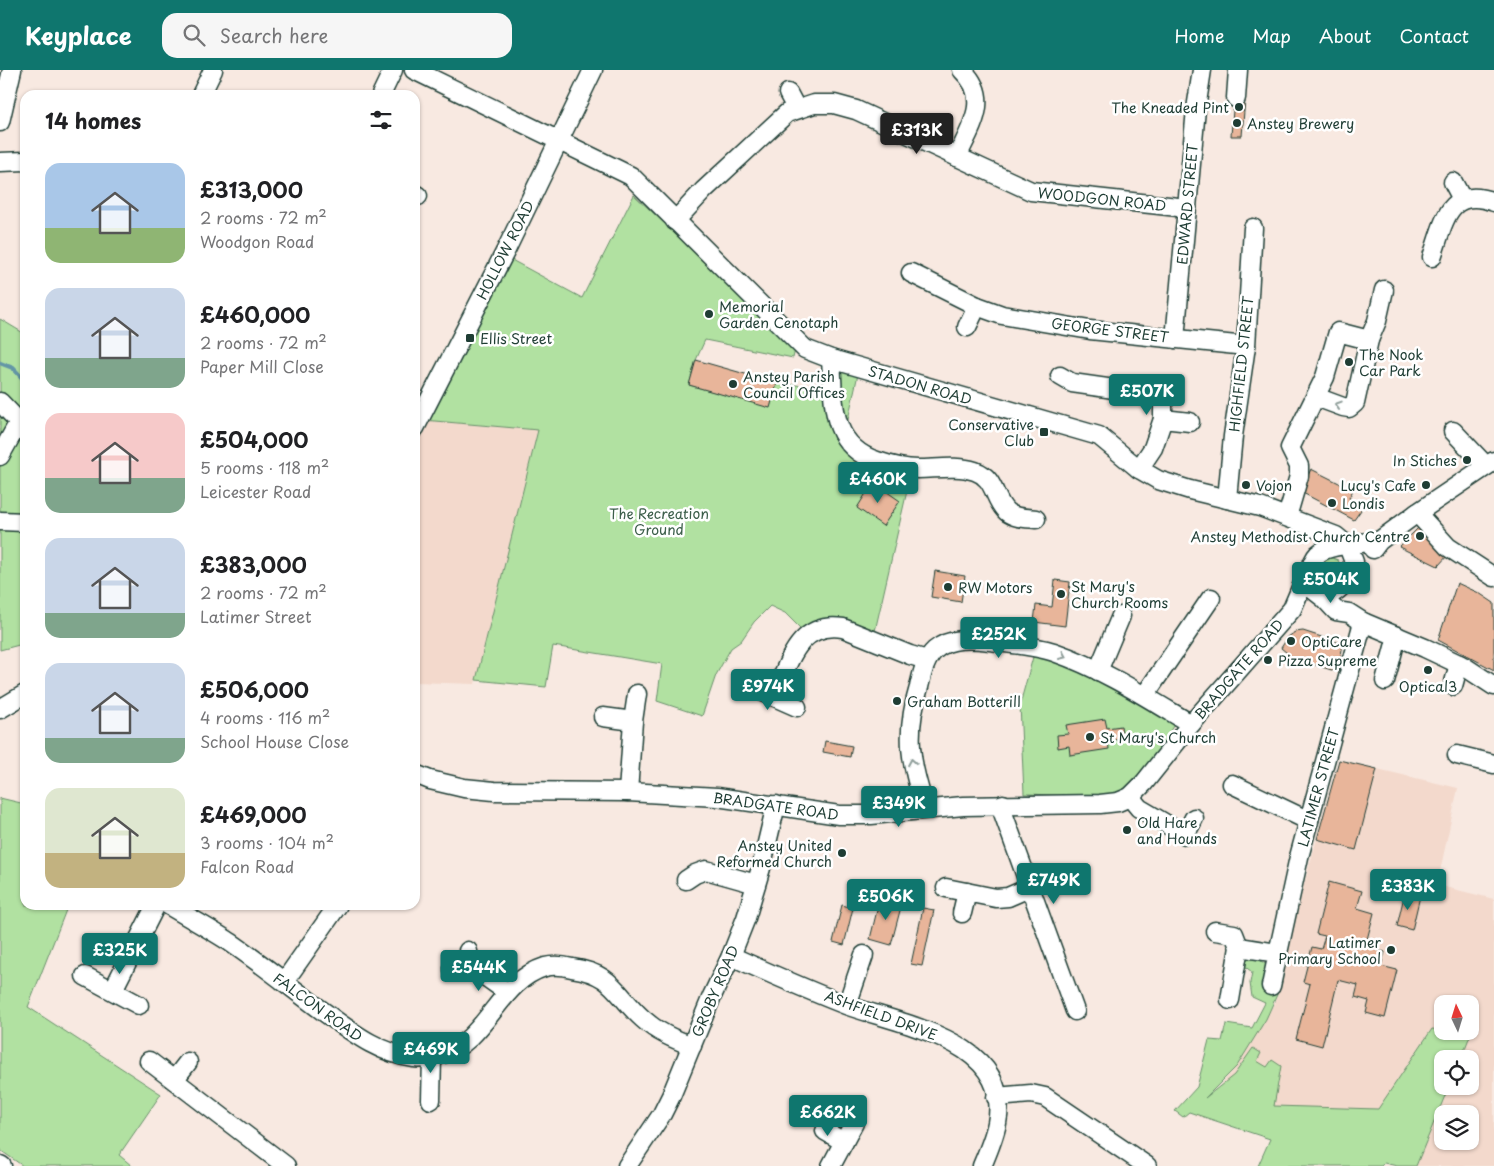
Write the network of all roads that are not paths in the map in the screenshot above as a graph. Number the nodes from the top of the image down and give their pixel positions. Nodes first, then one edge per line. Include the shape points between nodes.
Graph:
1 (12, 70) edge
2 (213, 70) edge
3 (393, 70) edge
4 (414, 70) edge
5 (593, 70) edge
6 (962, 70) edge
7 (1202, 70) edge
8 (1238, 70) edge
9 (203, 90) edge
10 (383, 90) edge
11 (1236, 98) dead end
12 (0, 122) edge
13 (560, 141) junction
14 (957, 156) junction
15 (20, 161) edge
16 (0, 162) edge
17 (1453, 182) dead end
18 (1462, 199) junction
19 (1494, 202) edge
20 (1187, 208) junction
21 (675, 221) junction
22 (1254, 228) dead end
23 (1432, 257) dead end
24 (911, 273) dead end
25 (1384, 290) dead end
26 (977, 306) junction
27 (967, 327) dead end
28 (1175, 339) junction
29 (1369, 340) junction
30 (1246, 346) junction
31 (831, 359) junction
32 (1060, 376) dead end
33 (1316, 397) junction
34 (0, 402) edge
35 (420, 418) edge
36 (1163, 420) junction
37 (1190, 422) dead end
38 (20, 423) edge
39 (20, 428) edge
40 (1453, 431) dead end
41 (0, 456) edge
42 (1490, 464) edge
43 (1139, 469) junction
44 (1227, 499) junction
45 (1417, 513) junction
46 (1287, 517) junction
47 (1036, 519) dead end
48 (0, 521) edge
49 (20, 522) edge
50 (1307, 525) junction
51 (1318, 554) junction
52 (1351, 554) junction
53 (1308, 576) junction
54 (1494, 577) edge
55 (1342, 586) junction
56 (1321, 596) junction
57 (1211, 598) dead end
58 (1292, 610) junction
59 (1121, 616) dead end
60 (1356, 617) junction
61 (1397, 636) junction
62 (927, 660) junction
63 (1459, 664) junction
64 (1098, 671) junction
65 (1385, 681) dead end
66 (1453, 686) dead end
67 (1494, 686) edge
68 (752, 687) dead end
69 (637, 694) dead end
70 (1145, 695) junction
71 (774, 696) junction
72 (20, 697) edge
73 (797, 707) dead end
74 (0, 709) edge
75 (603, 717) dead end
76 (632, 721) junction
77 (1191, 724) junction
78 (1457, 755) dead end
79 (1494, 764) edge
80 (420, 776) edge
81 (1232, 784) dead end
82 (628, 792) junction
83 (1130, 797) junction
84 (1003, 804) junction
85 (776, 805) junction
86 (925, 809) junction
87 (1194, 818) dead end
88 (1309, 821) junction
89 (686, 880) dead end
90 (756, 884) junction
91 (946, 888) dead end
92 (1031, 888) junction
93 (967, 892) junction
94 (153, 910) edge
95 (176, 910) edge
96 (334, 910) edge
97 (962, 913) dead end
98 (1215, 931) dead end
99 (1239, 947) junction
100 (1278, 953) junction
101 (864, 955) dead end
102 (731, 956) junction
103 (463, 962) dead end
104 (85, 976) dead end
105 (284, 982) junction
106 (1271, 986) dead end
107 (112, 990) junction
108 (507, 992) junction
109 (1230, 1000) dead end
110 (139, 1005) dead end
111 (847, 1005) junction
112 (1075, 1011) dead end
113 (692, 1046) junction
114 (432, 1057) junction
115 (149, 1061) dead end
116 (188, 1062) dead end
117 (174, 1080) junction
118 (996, 1097) junction
119 (431, 1100) dead end
120 (854, 1123) dead end
121 (825, 1131) dead end
122 (844, 1142) junction
123 (286, 1166) edge
124 (627, 1166) edge
125 (831, 1166) edge
126 (982, 1166) edge
127 (1147, 1166) edge

1 - 12 street
2 - 9 street
3 - 10 street
4 - 13 street
5 - 13 street, HOLLOW ROAD
6 - 14 street via 978,100 975,118
7 - 20 street, EDWARD STREET
8 - 11 street
13 - 21 street, STADON ROAD via 631,176
13 - 35 street, HOLLOW ROAD
14 - 20 street, WOODGON ROAD via 1031,191
14 - 21 street, WOODGON ROAD via 856,110 834,104 792,101 787,113
15 - 16 street
17 - 18 street
18 - 19 street via 1470,197
18 - 23 street via 1450,208
20 - 28 street, EDWARD STREET
21 - 31 street, STADON ROAD via 805,349
22 - 30 street, HIGHFIELD STREET
24 - 26 street, GEORGE STREET
25 - 29 street
26 - 27 street
26 - 28 street, GEORGE STREET via 1022,319
28 - 30 street, GEORGE STREET
29 - 33 street via 1338,332 1326,377
29 -> 33 street via 1355,403 1349,408
30 - 44 street, HIGHFIELD STREET
31 - 43 street, STADON ROAD via 1099,436
31 - 47 street via 834,414 844,438 855,450 902,469 959,468 976,471 987,478 1007,512 1020,518
32 - 36 street via 1072,383 1163,396
33 - 46 street via 1290,448 1299,466 1299,476
34 - 38 street
36 - 37 street
36 - 43 street via 1153,448
39 - 41 street
40 - 42 street
42 - 45 street
43 - 44 street, STADON ROAD via 1158,480
44 - 46 street, STADON ROAD
45 - 52 street via 1375,546
45 - 54 street via 1448,547
46 - 50 street, STADON ROAD
48 - 49 street
50 - 51 street via 1318,544
50 - 52 street, STADON ROAD via 1336,536
51 - 52 street via 1333,547
51 - 53 street
52 - 55 street via 1348,577
53 - 56 street via 1312,589
53 - 58 street, BRADGATE ROAD
55 - 56 street
55 - 60 street
56 - 58 street, BRADGATE ROAD
56 - 60 street via 1336,611
57 - 70 street
58 - 77 street, BRADGATE ROAD
59 - 64 street
60 - 61 street
60 - 88 street, LATIMER STREET
61 - 63 street
61 - 65 street
62 -> 64 street via 944,644 958,640 982,640 1052,651
62 - 71 street via 844,628 823,628 811,633 796,647
86 -> 62 street via 912,766 910,732 912,710
63 - 66 street
63 - 67 street
64 - 70 street
68 - 71 street
69 - 76 street
70 - 77 street
71 - 73 street
72 - 74 street
75 - 76 street
76 - 82 street
77 - 83 street, BRADGATE ROAD
78 - 79 street
80 - 82 street, BRADGATE ROAD via 464,788 494,791
81 - 88 street
82 - 85 street, BRADGATE ROAD via 717,797
83 - 84 street, BRADGATE ROAD via 1100,804
83 - 87 street via 1139,808 1185,835
84 - 86 street, BRADGATE ROAD
84 - 92 street via 1003,813
85 - 86 street, BRADGATE ROAD via 839,815
85 - 90 street, GROBY ROAD
88 - 100 street, LATIMER STREET
89 - 90 street via 706,870
90 - 102 street, GROBY ROAD
91 - 93 street
92 - 93 street via 996,898
92 - 112 street
93 - 97 street
94 - 107 street
95 - 105 street, FALCON ROAD via 229,942
96 - 105 street
98 - 99 street via 1234,934
99 - 100 street
99 - 109 street
100 - 106 street, LATIMER STREET
101 - 111 street
102 - 111 street, ASHFIELD DRIVE
102 - 113 street, GROBY ROAD
103 - 108 street
104 - 107 street
105 - 114 street, FALCON ROAD via 368,1043 416,1059
107 - 110 street
108 - 113 street, FALCON ROAD via 527,974 547,966 588,970 605,979 644,1020 663,1034
108 - 114 street, FALCON ROAD via 463,1045
111 - 118 street, ASHFIELD DRIVE via 932,1032 960,1047 986,1071
113 - 124 street, GROBY ROAD via 662,1114
114 - 119 street
115 - 117 street
116 - 117 street
117 - 123 street
118 - 126 street, ASHFIELD DRIVE via 997,1122
118 - 127 street via 1031,1094 1045,1097
120 - 122 street
121 - 122 street
122 - 125 street

